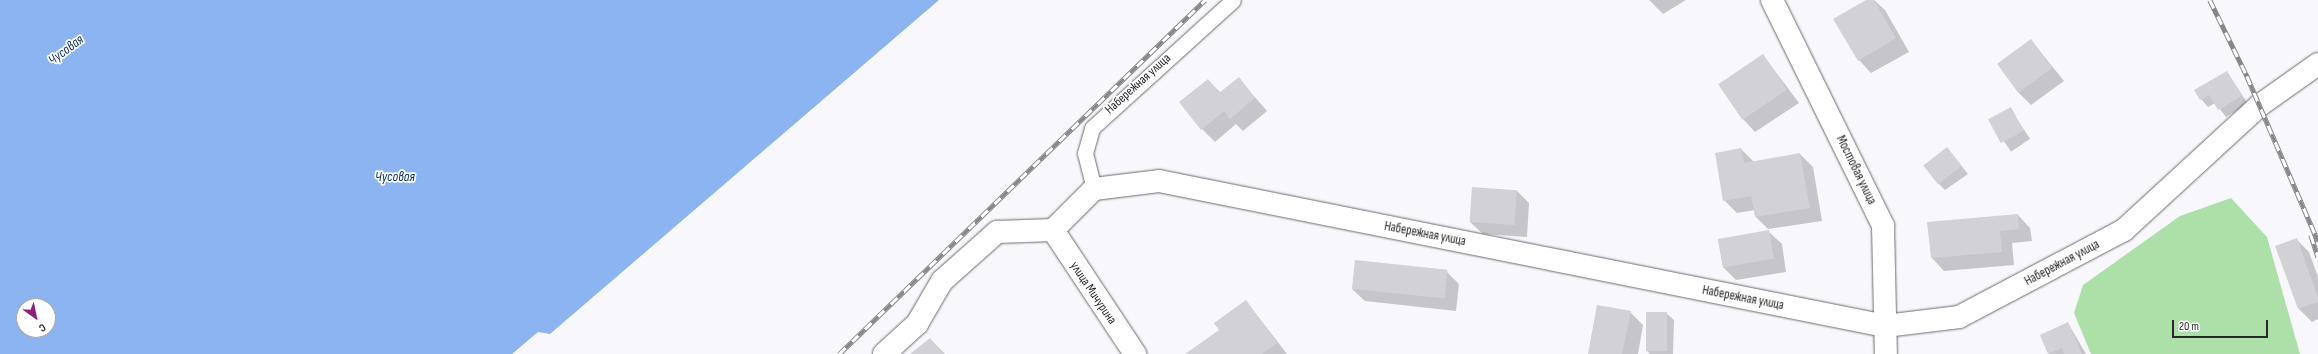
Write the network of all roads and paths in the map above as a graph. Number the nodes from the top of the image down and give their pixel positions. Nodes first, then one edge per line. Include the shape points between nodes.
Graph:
1 (1233, 0) edge
2 (1772, 0) edge
3 (2318, 64) edge
4 (1094, 189) junction
5 (1053, 230) junction
6 (1885, 326) junction
7 (884, 354) edge
8 (1135, 354) edge
9 (1886, 354) edge

1 - 4 lane, Набережная улица via 1092,128 1085,153
2 - 6 street, Мостовая улица via 1884,226
3 - 6 street, Набережная улица via 2260,105 2124,230 1959,318
4 - 5 street
4 - 6 street, Набережная улица via 1159,181
5 - 7 street via 997,232 942,281 917,324
5 - 8 street, улица Мичурина
6 - 9 street, Мостовая улица

